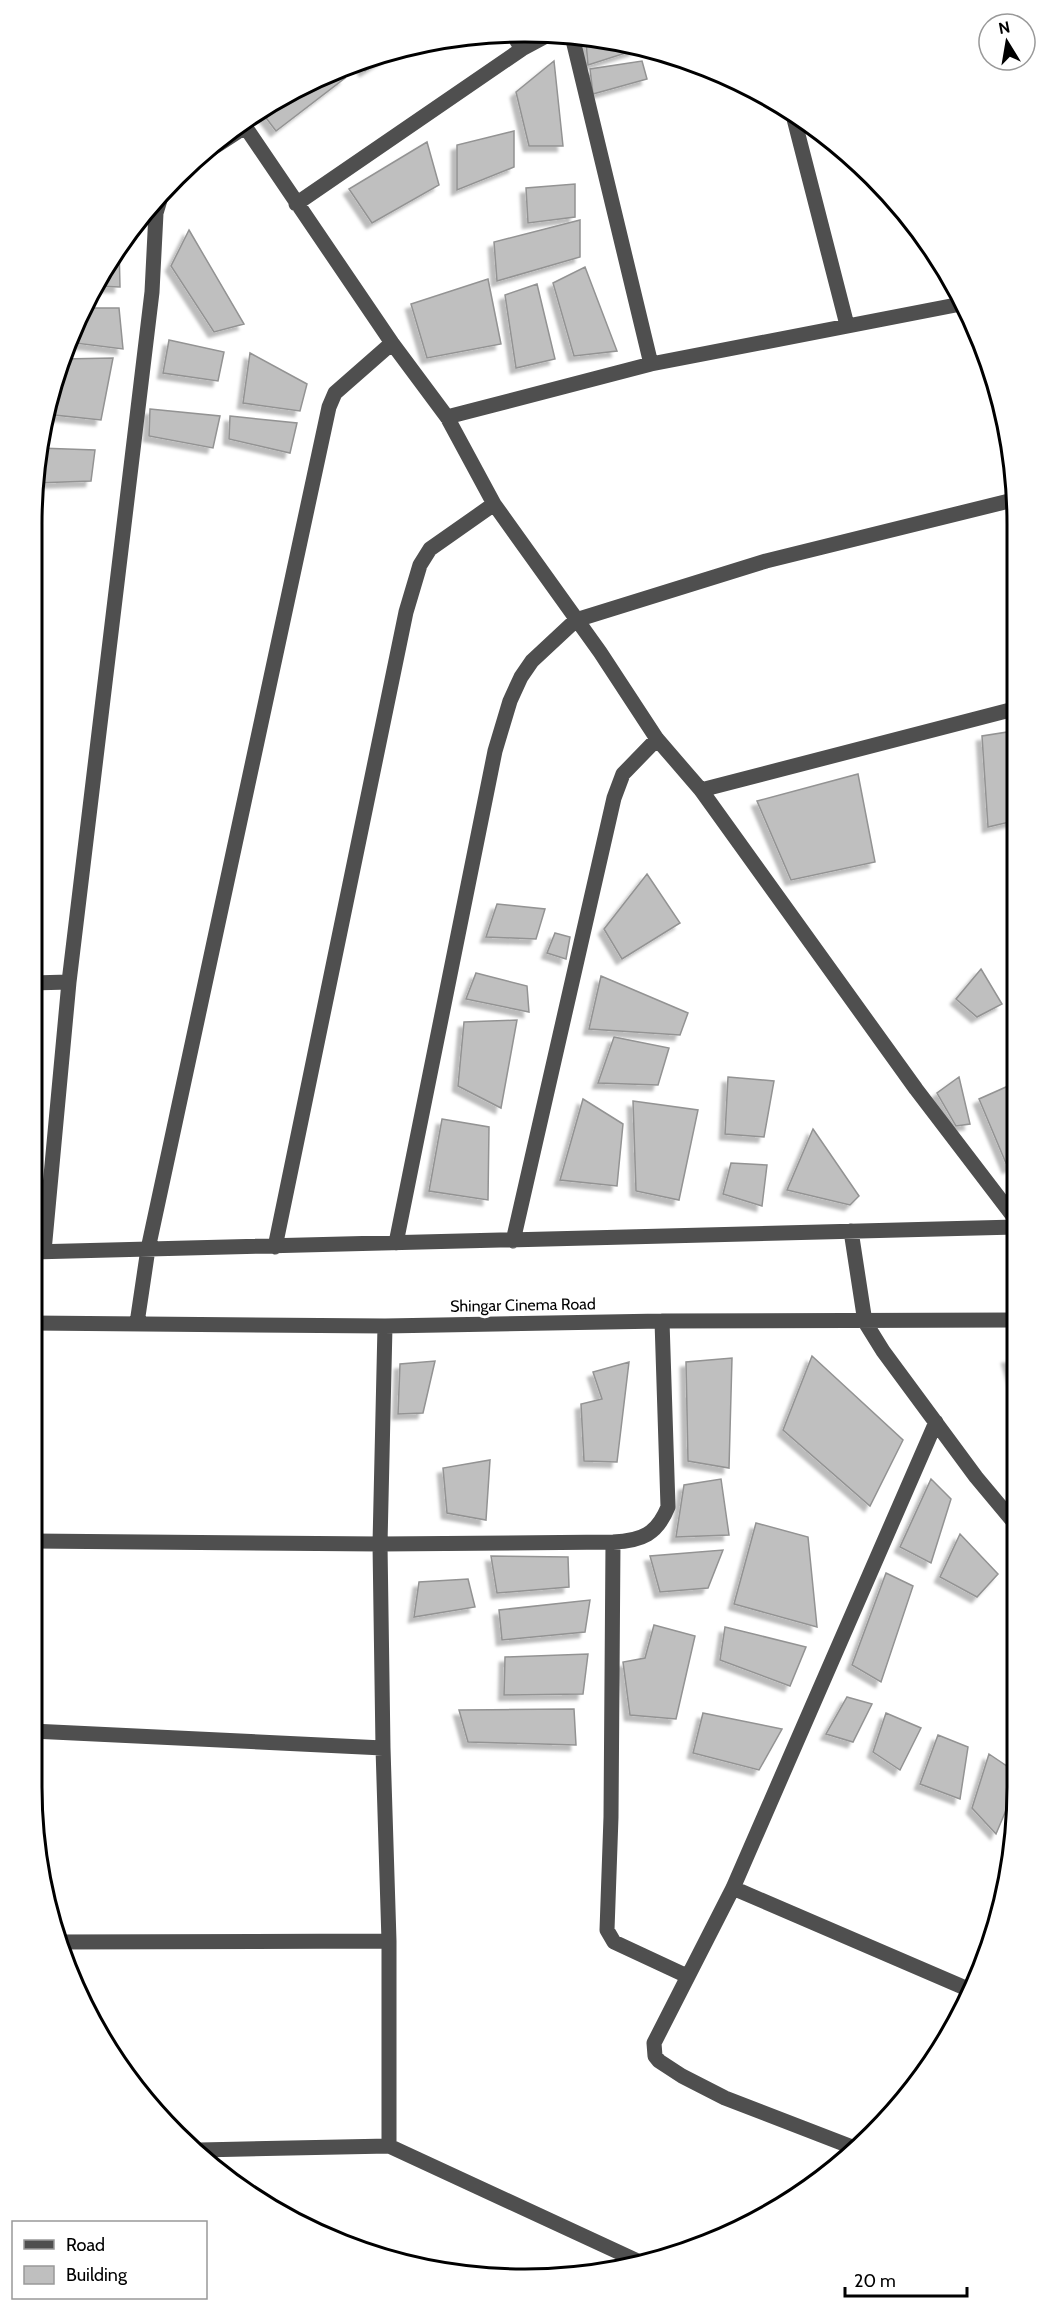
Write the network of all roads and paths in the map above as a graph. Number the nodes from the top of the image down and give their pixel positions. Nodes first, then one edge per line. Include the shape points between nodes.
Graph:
1 (518, 42) edge
2 (534, 42) edge
3 (574, 45) edge
4 (522, 49) junction
5 (796, 125) edge
6 (247, 130) edge
7 (296, 204) junction
8 (156, 214) edge
9 (954, 305) edge
10 (847, 325) junction
11 (392, 343) junction
12 (651, 364) junction
13 (447, 417) junction
14 (1006, 502) edge
15 (494, 504) junction
16 (576, 620) junction
17 (1007, 711) edge
18 (657, 739) junction
19 (701, 790) junction
20 (69, 982) junction
21 (42, 983) edge
22 (1007, 1208) edge
23 (42, 1216) edge
24 (1007, 1227) edge
25 (851, 1231) junction
26 (513, 1241) junction
27 (396, 1244) junction
28 (275, 1247) junction
29 (148, 1249) junction
30 (42, 1251) edge
31 (1007, 1320) edge
32 (662, 1321) junction
33 (865, 1322) junction
34 (42, 1323) edge
35 (137, 1323) junction
36 (385, 1326) junction
37 (936, 1422) junction
38 (1007, 1513) edge
39 (42, 1541) edge
40 (614, 1542) junction
41 (380, 1544) junction
42 (42, 1731) edge
43 (383, 1748) junction
44 (733, 1888) junction
45 (389, 1941) junction
46 (68, 1942) edge
47 (687, 1976) junction
48 (963, 1987) edge
49 (847, 2145) edge
50 (389, 2146) junction
51 (207, 2150) edge
52 (630, 2257) edge

1 - 4 street
2 - 4 street
3 - 12 street
4 - 7 street
5 - 10 street
6 - 7 street
7 - 11 street
8 - 20 street via 152,292
9 - 10 street
10 - 12 street
11 - 13 street
11 - 29 street via 335,393 329,408
12 - 13 street
13 - 15 street
14 - 16 street via 766,561
15 - 16 street
15 - 28 street via 430,549 420,565 406,612
16 - 18 street
16 - 27 street via 532,661 510,701 495,751
17 - 19 street
18 - 19 street
18 - 26 street via 623,774 605,832
19 - 22 street via 916,1089
20 - 21 street
20 - 23 street
24 - 25 street
25 - 26 street
25 - 33 street
26 - 27 street
27 - 28 street
28 - 29 street
29 - 30 street
29 - 35 street
31 - 33 street, Shingar Cinema Road
32 - 33 street, Shingar Cinema Road
32 - 36 street, Shingar Cinema Road
32 - 40 street via 668,1507 662,1523 649,1535
33 - 37 street
34 - 35 street, Shingar Cinema Road
35 - 36 street, Shingar Cinema Road
36 - 41 street
37 - 38 street
37 - 44 street
39 - 41 street
40 - 41 street
40 - 47 street via 607,1930 614,1942
41 - 43 street
42 - 43 street
43 - 45 street
44 - 47 street
44 - 48 street
45 - 46 street
45 - 50 street
47 - 49 street via 654,2043 658,2061 725,2098
50 - 51 street
50 - 52 street

